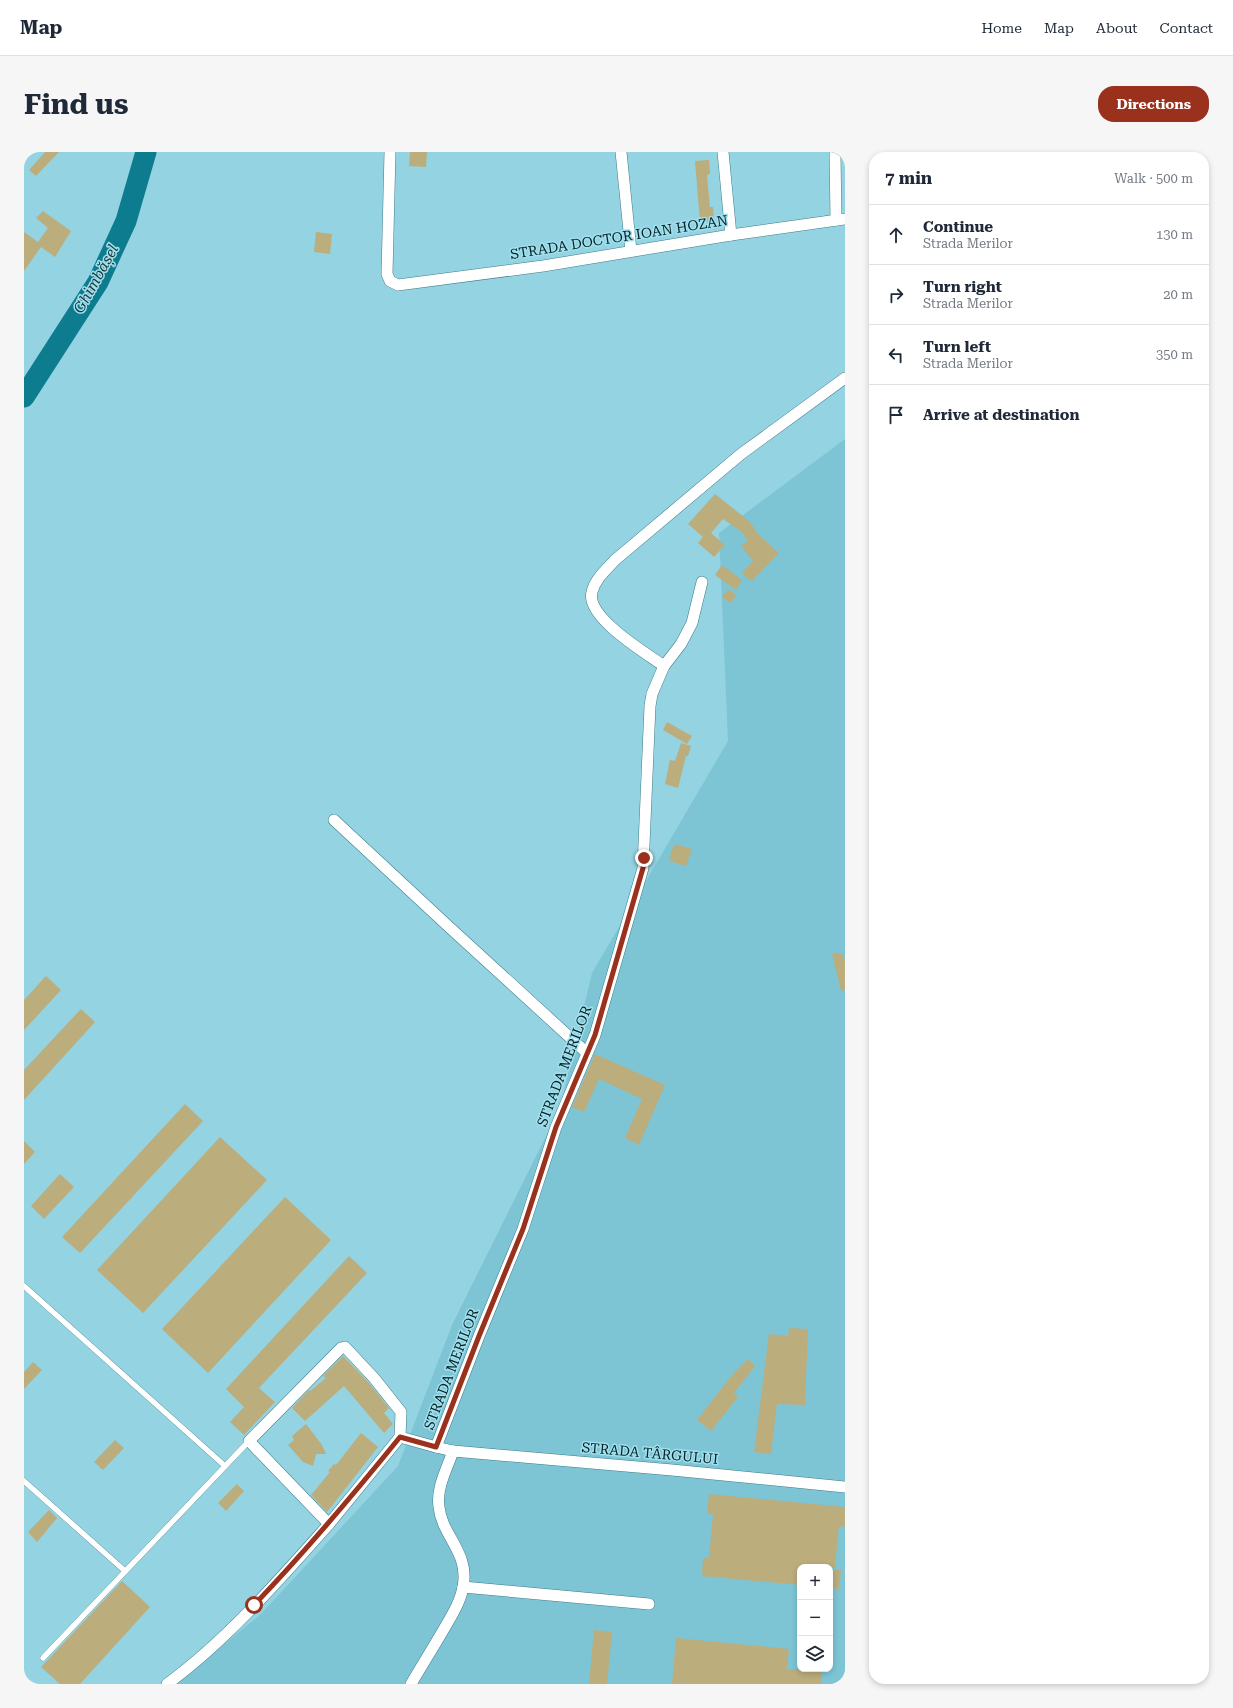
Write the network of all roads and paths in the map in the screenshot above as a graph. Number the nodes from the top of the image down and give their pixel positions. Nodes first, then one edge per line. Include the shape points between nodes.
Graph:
1 (390, 152) edge
2 (621, 152) edge
3 (724, 152) edge
4 (835, 152) edge
5 (840, 220) edge
6 (731, 235) junction
7 (631, 250) junction
8 (845, 378) edge
9 (702, 582) dead end
10 (664, 666) junction
11 (334, 820) dead end
12 (587, 1053) junction
13 (24, 1286) edge
14 (400, 1437) junction
15 (249, 1441) junction
16 (436, 1447) junction
17 (453, 1451) junction
18 (225, 1466) junction
19 (24, 1481) edge
20 (845, 1488) edge
21 (329, 1524) junction
22 (125, 1571) junction
23 (463, 1587) junction
24 (649, 1604) dead end
25 (43, 1658) dead end
26 (167, 1684) edge
27 (411, 1684) edge

1 - 7 street, STRADA DOCTOR IOAN HOZAN via 387,274 390,281 398,285 543,266
2 - 7 street
3 - 6 street
4 - 5 street
5 - 6 street, STRADA DOCTOR IOAN HOZAN
6 - 7 street, STRADA DOCTOR IOAN HOZAN
8 - 10 street via 742,454 615,560 598,579 591,593 595,609 605,623
9 - 10 street, STRADA MERILOR via 692,623
10 - 12 street, STRADA MERILOR via 652,694 650,706 643,868 595,1035
11 - 12 street
12 - 16 street, STRADA MERILOR via 556,1127 523,1229
13 - 18 lane
14 - 15 street, STRADA MERILOR via 401,1412 345,1347 341,1348
14 - 16 street, STRADA MERILOR
14 - 21 street
15 - 18 lane
15 - 21 street
16 - 17 street, STRADA TÂRGULUI
17 - 20 street, STRADA TÂRGULUI
17 - 23 street via 439,1492 438,1508 463,1562
18 - 22 lane
19 - 22 lane
21 - 26 street via 290,1568 199,1660
22 - 25 lane
23 - 24 street
23 - 27 street via 449,1619

